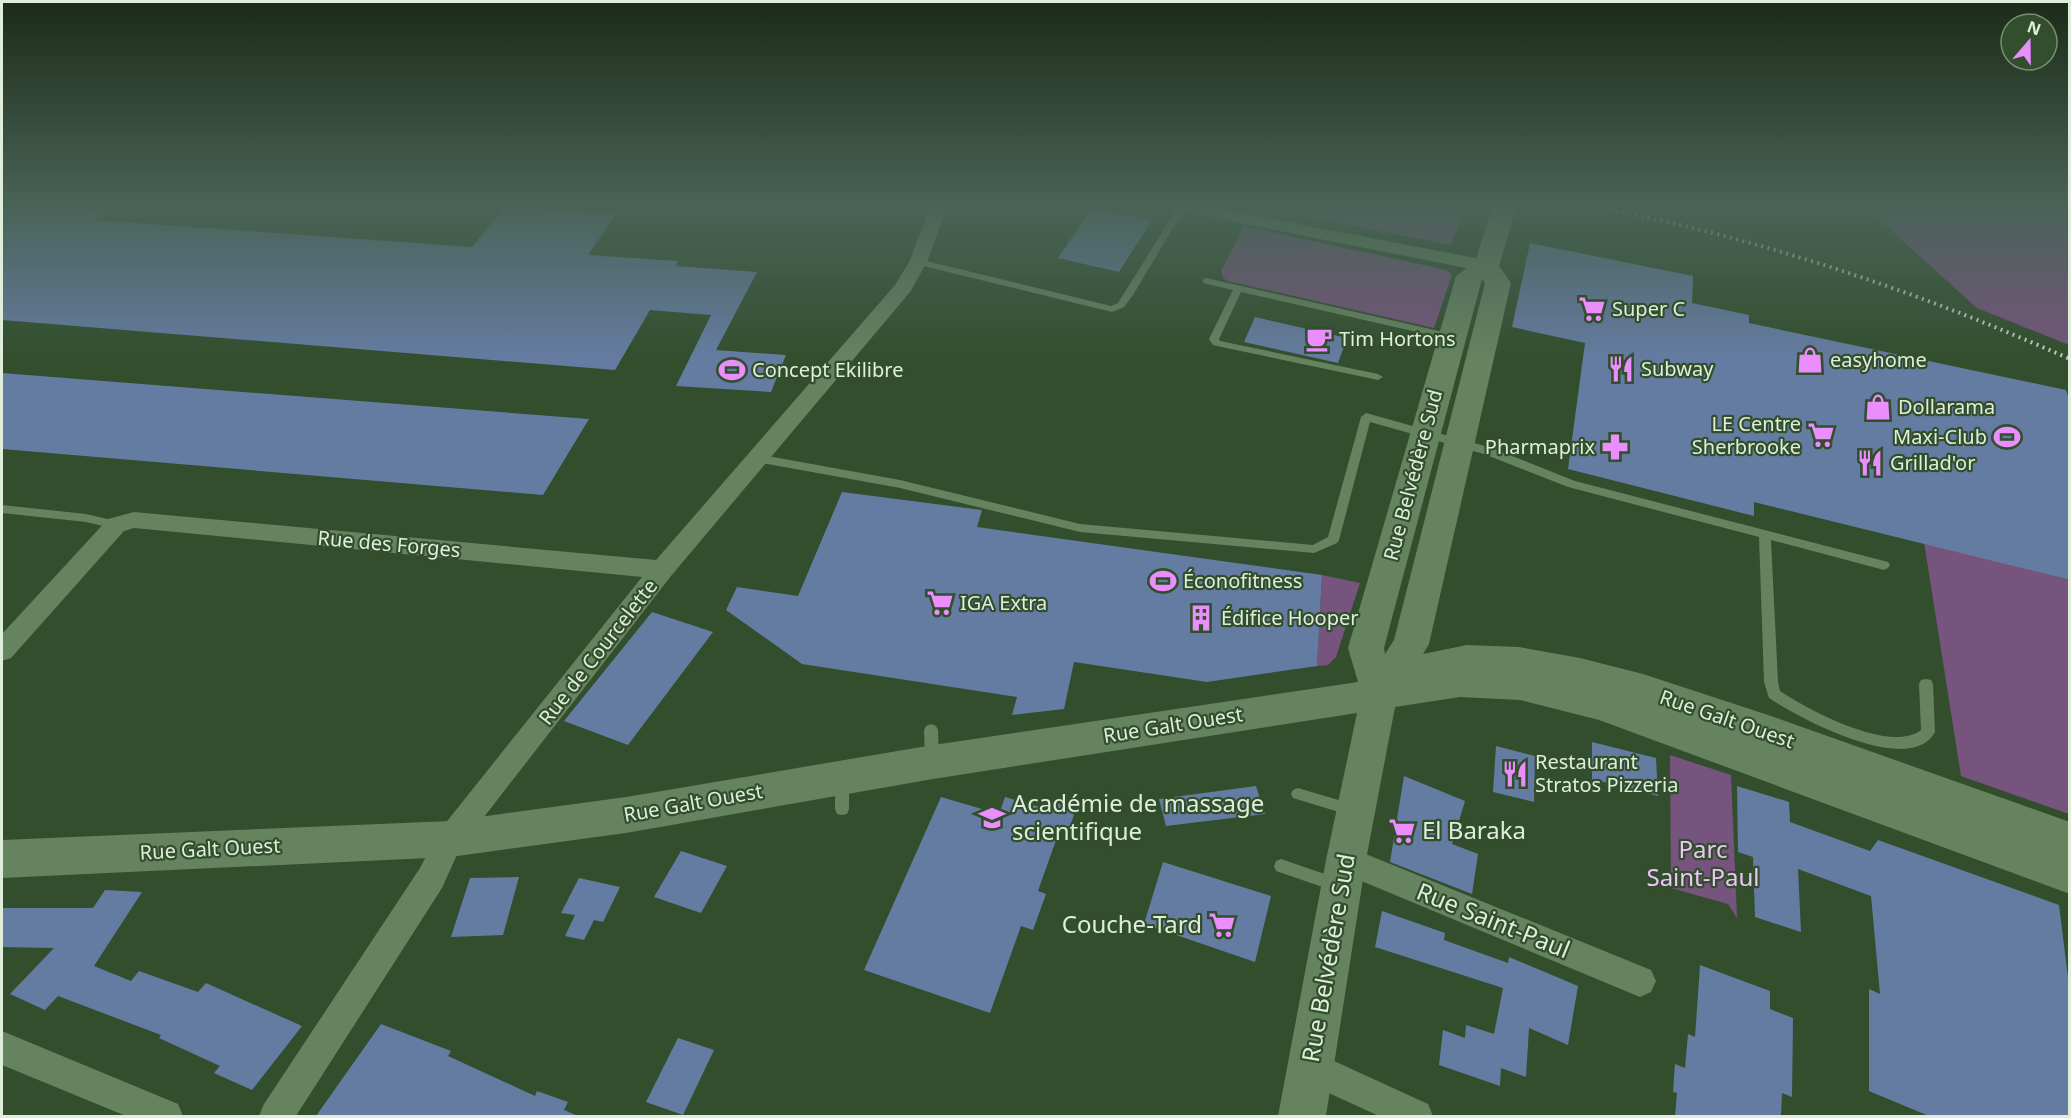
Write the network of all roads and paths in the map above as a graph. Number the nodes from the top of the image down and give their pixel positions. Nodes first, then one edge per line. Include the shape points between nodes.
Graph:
1 (920, 257) edge
2 (1149, 257) edge
3 (1441, 257) edge
4 (1489, 257) edge
5 (918, 262) junction
6 (1486, 266) junction
7 (1206, 281) dead end
8 (1238, 289) junction
9 (1452, 337) junction
10 (1378, 377) dead end
11 (1425, 434) junction
12 (1458, 442) junction
13 (757, 458) junction
14 (2, 509) edge
15 (116, 525) junction
16 (1764, 534) junction
17 (1884, 565) dead end
18 (662, 570) junction
19 (2, 651) edge
20 (1926, 684) dead end
21 (1379, 693) junction
22 (1298, 794) dead end
23 (1356, 811) junction
24 (450, 839) junction
25 (2070, 841) edge
26 (2, 859) edge
27 (1281, 866) dead end
28 (1344, 873) junction
29 (2070, 875) edge
30 (1640, 981) dead end
31 (2, 1048) edge
32 (1310, 1067) junction
33 (166, 1116) edge
34 (276, 1116) edge
35 (1302, 1116) edge
36 (1416, 1116) edge

1 - 5 street, Rue de Courcelette
2 - 5 lane via 1121,305 1112,309
3 - 6 street
4 - 6 main road, Rue Belvédère Sud
5 - 13 street, Rue de Courcelette via 903,288
6 - 9 main road, Rue Belvédère Sud via 1470,276
6 - 12 main road, Rue Belvédère Sud via 1498,283
7 - 8 lane
8 - 9 lane
8 - 10 lane via 1214,339 1217,343
9 - 11 main road, Rue Belvédère Sud
11 - 12 lane
11 - 13 lane via 1366,417 1334,540 1314,549 1080,528 900,484
11 - 21 main road, Rue Belvédère Sud via 1366,648
12 - 16 lane via 1572,484
12 - 21 main road, Rue Belvédère Sud via 1411,644
13 - 18 street, Rue de Courcelette
14 - 15 lane
15 - 18 street, Rue des Forges via 134,519
15 - 19 street
16 - 17 lane
16 - 20 lane via 1774,694 1798,712 1898,744 1921,739 1928,732
18 - 24 street, Rue de Courcelette
21 - 23 main road, Rue Belvédère Sud
21 - 24 main road, Rue Galt Ouest via 932,746 842,793 626,815
21 - 25 main road, Rue Galt Ouest via 1429,667 1471,659 1510,660 1583,673 1686,703
21 - 29 main road, Rue Galt Ouest via 1460,682 1520,685 1560,693 1705,741
22 - 23 lane
23 - 28 main road, Rue Belvédère Sud
24 - 26 main road, Rue Galt Ouest
24 - 34 street, Rue de Courcelette via 431,878
27 - 28 lane
28 - 30 street, Rue Saint-Paul
28 - 32 main road, Rue Belvédère Sud
31 - 33 street
32 - 35 main road, Rue Belvédère Sud
32 - 36 street

